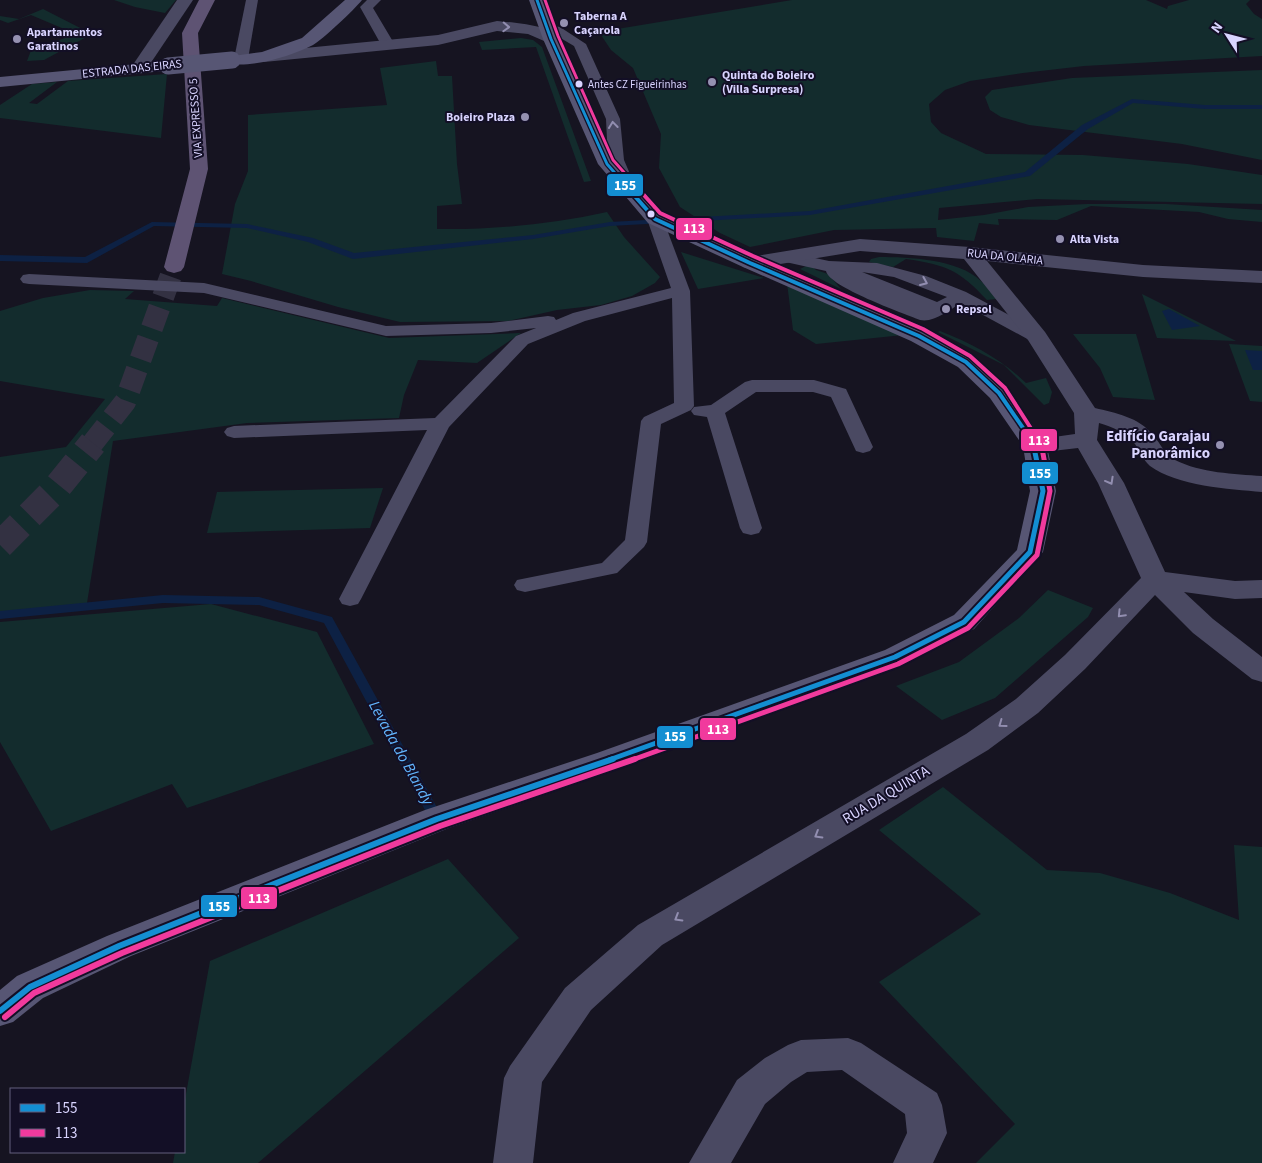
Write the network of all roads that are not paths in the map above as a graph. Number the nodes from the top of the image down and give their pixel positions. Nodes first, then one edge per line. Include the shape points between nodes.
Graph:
1 (185, 0) edge
2 (207, 0) edge
3 (252, 0) edge
4 (354, 0) edge
5 (375, 0) edge
6 (537, 0) edge
7 (550, 34) junction
8 (388, 46) junction
9 (264, 57) junction
10 (236, 59) junction
11 (138, 69) junction
12 (0, 82) edge
13 (655, 219) junction
14 (970, 253) junction
15 (787, 257) junction
16 (750, 263) junction
17 (174, 267) tunnel mouth
18 (835, 267) junction
19 (1262, 276) edge
20 (29, 279) dead end
21 (681, 291) junction
22 (960, 297) junction
23 (579, 317) junction
24 (1037, 337) junction
25 (674, 410) junction
26 (715, 411) junction
27 (1086, 413) junction
28 (440, 424) junction
29 (234, 432) dead end
30 (1085, 440) junction
31 (1036, 446) junction
32 (863, 448) dead end
33 (1262, 484) edge
34 (751, 528) dead end
35 (1155, 579) junction
36 (525, 586) dead end
37 (1262, 589) edge
38 (350, 599) dead end
39 (1262, 672) edge
40 (0, 1011) edge
41 (513, 1163) edge
42 (709, 1163) edge
43 (913, 1163) edge

1 - 11 street
2 - 17 main road, VIA EXPRESSO 5 via 190,33 199,169
3 - 10 lane
4 - 9 main road, ESTRADA DAS EIRAS via 308,41
5 - 8 lane via 366,7
6 - 7 main road
8 -> 7 street, ESTRADA DAS EIRAS via 507,26
7 - 13 main road via 607,164
8 - 9 street, ESTRADA DAS EIRAS
9 - 10 main road, ESTRADA DAS EIRAS
10 - 11 main road, ESTRADA DAS EIRAS, bridge
11 - 12 main road, ESTRADA DAS EIRAS
13 - 16 main road
13 - 21 lane
14 - 15 street, RUA DA OLARIA via 860,245
14 - 19 street, RUA DA OLARIA via 1143,271
14 - 24 street
15 - 16 street, RUA DA OLARIA
15 - 18 lane
16 - 31 main road via 919,336 966,362 999,394
18 -> 22 lane via 878,268 913,277
18 - 22 lane via 835,274 850,284 926,316
20 - 23 lane via 204,288 386,331 491,328
21 - 23 lane
21 - 25 lane via 684,406
22 - 24 lane via 983,306
23 - 28 lane via 522,340
24 - 27 street
25 - 26 lane
25 - 36 lane via 651,421 636,542 609,568
26 - 32 lane via 752,386 814,386 839,393
26 - 34 lane
27 - 30 street
27 - 33 street via 1126,425 1142,436 1157,460 1176,470
28 - 29 lane
28 - 38 lane
30 - 31 street
30 -> 35 street via 1111,482
31 - 40 main road via 1043,491 1030,552 964,622 894,657 617,758 437,819 119,946 30,987
35 - 37 street via 1235,590
35 - 39 street via 1203,626
35 -> 41 street, RUA DA QUINTA via 1075,662 1020,711 977,742 650,935 578,999 523,1078
42 - 43 street via 752,1092 778,1070 801,1056 848,1054 923,1105 927,1133

